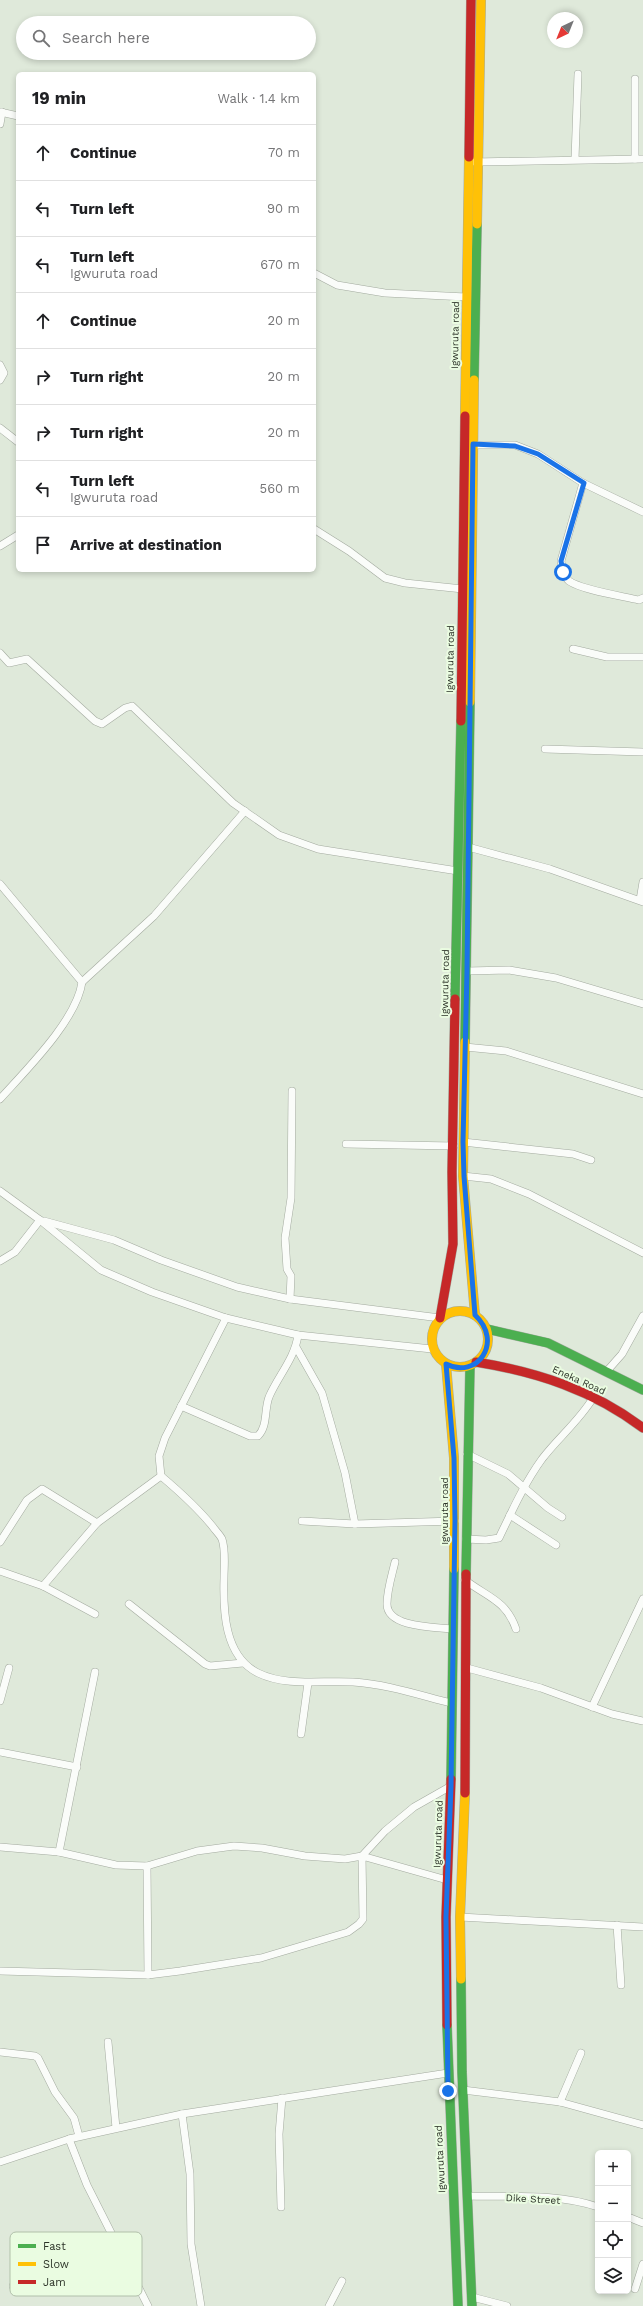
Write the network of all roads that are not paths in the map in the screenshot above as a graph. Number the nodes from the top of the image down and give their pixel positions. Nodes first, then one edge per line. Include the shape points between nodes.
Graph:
1 (471, 0) edge
2 (481, 0) edge
3 (578, 74) dead end
4 (636, 79) dead end
5 (1, 112) edge
6 (16, 116) edge
7 (0, 124) edge
8 (575, 159) junction
9 (639, 159) edge
10 (468, 162) junction
11 (479, 162) junction
12 (316, 274) edge
13 (466, 298) junction
14 (0, 365) edge
15 (0, 380) edge
16 (0, 428) edge
17 (16, 440) edge
18 (473, 444) junction
19 (584, 483) junction
20 (643, 512) edge
21 (316, 530) edge
22 (16, 537) edge
23 (0, 546) edge
24 (463, 589) junction
25 (643, 598) edge
26 (573, 649) dead end
27 (0, 653) edge
28 (643, 657) edge
29 (545, 749) dead end
30 (643, 752) edge
31 (245, 811) junction
32 (468, 847) junction
33 (458, 871) junction
34 (643, 882) edge
35 (0, 884) edge
36 (641, 901) edge
37 (467, 971) junction
38 (82, 982) junction
39 (643, 1004) edge
40 (465, 1047) junction
41 (292, 1091) dead end
42 (643, 1094) edge
43 (0, 1099) edge
44 (463, 1142) junction
45 (346, 1144) dead end
46 (454, 1146) junction
47 (591, 1160) dead end
48 (464, 1176) junction
49 (0, 1191) edge
50 (40, 1220) junction
51 (643, 1253) edge
52 (0, 1260) edge
53 (290, 1299) junction
54 (475, 1315) junction
55 (643, 1316) edge
56 (226, 1318) junction
57 (440, 1318) junction
58 (487, 1329) junction
59 (298, 1335) junction
60 (296, 1347) junction
61 (432, 1349) junction
62 (446, 1364) junction
63 (473, 1364) junction
64 (608, 1371) junction
65 (643, 1390) edge
66 (593, 1398) junction
67 (181, 1406) junction
68 (643, 1428) edge
69 (467, 1454) junction
70 (161, 1476) junction
71 (524, 1486) junction
72 (510, 1515) junction
73 (562, 1517) dead end
74 (455, 1520) junction
75 (302, 1521) dead end
76 (97, 1523) junction
77 (355, 1524) junction
78 (466, 1539) junction
79 (0, 1542) edge
80 (556, 1545) dead end
81 (395, 1562) dead end
82 (0, 1571) edge
83 (465, 1580) junction
84 (43, 1586) junction
85 (643, 1599) edge
86 (129, 1604) dead end
87 (96, 1614) dead end
88 (453, 1629) junction
89 (516, 1629) dead end
90 (243, 1663) junction
91 (9, 1668) dead end
92 (467, 1668) junction
93 (95, 1672) dead end
94 (308, 1683) junction
95 (0, 1701) edge
96 (451, 1702) junction
97 (592, 1707) junction
98 (643, 1721) edge
99 (301, 1734) dead end
100 (0, 1752) edge
101 (77, 1767) junction
102 (451, 1786) junction
103 (0, 1847) edge
104 (59, 1852) junction
105 (362, 1856) junction
106 (147, 1866) junction
107 (447, 1880) junction
108 (460, 1917) junction
109 (618, 1925) junction
110 (643, 1926) edge
111 (0, 1971) edge
112 (148, 1975) junction
113 (621, 1985) dead end
114 (108, 2042) dead end
115 (0, 2052) edge
116 (581, 2053) dead end
117 (448, 2073) junction
118 (463, 2090) junction
119 (282, 2098) junction
120 (560, 2102) junction
121 (182, 2114) junction
122 (643, 2125) edge
123 (116, 2128) junction
124 (80, 2136) junction
125 (69, 2138) junction
126 (0, 2162) edge
127 (467, 2196) junction
128 (595, 2206) edge
129 (281, 2207) dead end
130 (631, 2219) edge
131 (643, 2223) edge
132 (110, 2232) edge
133 (643, 2264) edge
134 (342, 2281) dead end
135 (635, 2289) dead end
136 (142, 2295) edge
137 (472, 2301) edge
138 (148, 2306) edge
139 (201, 2306) edge
140 (329, 2306) edge
141 (458, 2306) edge
142 (507, 2306) edge

1 - 10 main road, Igwuruta road
2 - 11 main road, Igwuruta road
3 - 8 street
4 - 9 street
5 - 6 street
5 - 7 street
8 - 9 street
8 - 11 street
10 - 11 street
10 - 13 main road, Igwuruta road
11 - 18 main road, Igwuruta road
12 - 13 street via 337,285 385,293
13 - 24 main road, Igwuruta road
14 - 15 street via 4,373
16 - 17 street
18 - 19 street via 515,446 538,454
18 - 32 main road, Igwuruta road
19 - 20 street
19 - 25 street via 561,561 563,572 569,580 580,585 639,600
21 - 24 street via 385,578 405,583
22 - 23 street
24 - 33 main road, Igwuruta road
26 - 28 street via 607,657
27 - 31 street via 9,663 27,659 95,721 102,724 132,706 233,803
29 - 30 street
31 - 33 street via 279,835 318,849
31 - 38 street via 154,916
32 - 36 street via 550,869
32 - 37 main road, Igwuruta road
33 - 46 main road, Igwuruta road
34 - 36 street
35 - 38 street
37 - 39 street via 509,970 556,978
37 - 40 main road, Igwuruta road
38 - 43 street via 64,1022
40 - 42 street via 506,1051
40 - 44 main road, Igwuruta road
41 - 53 street via 291,1198 285,1238 287,1269 291,1276
44 - 47 street via 573,1154
44 - 48 main road, Igwuruta road
45 - 46 street
46 - 57 main road, Igwuruta road via 453,1244
48 - 51 street via 491,1179 529,1194
48 - 54 main road, Igwuruta road
49 - 50 street
50 - 52 street via 15,1252
50 - 53 street via 114,1240 175,1266 238,1287
50 - 56 street via 101,1270 152,1292
53 - 57 street
54 - 57 main road via 457,1311
54 - 58 main road
55 - 64 street via 622,1354
56 - 59 street
56 - 67 street
57 - 61 main road via 431,1336
58 - 63 main road via 488,1342 485,1353
58 - 64 main road, Eneka Road via 548,1343
59 - 60 street
59 - 61 street
60 - 67 street via 268,1399 263,1431 258,1436 250,1436
60 - 77 street via 322,1393 345,1474
61 - 62 main road
62 - 63 main road via 461,1368
62 - 74 main road, Igwuruta road via 454,1458
63 - 66 main road, Eneka Road via 530,1372 563,1383
63 - 69 main road
64 - 65 main road, Eneka Road
66 - 68 main road, Eneka Road via 616,1409
66 - 71 street via 569,1431 543,1458
67 - 70 street via 159,1456
69 - 71 street via 508,1474
69 - 78 main road
70 - 76 street
70 - 90 street via 197,1506 222,1538 224,1611 228,1633
71 - 72 street
71 - 73 street
72 - 78 street via 499,1538
72 - 80 street
74 - 77 street
74 - 88 main road, Igwuruta road
75 - 77 street
76 - 79 street via 42,1489 27,1500
76 - 84 street
78 - 83 main road
81 - 88 street via 388,1612 405,1624
82 - 84 street
83 - 89 street via 500,1603 512,1616
83 - 92 main road
84 - 87 street
85 - 97 street
86 - 90 street via 205,1664 210,1666
88 - 96 main road, Igwuruta road
90 - 94 street via 258,1673
91 - 95 street
92 - 97 street via 541,1688
92 - 108 main road
93 - 101 street
94 - 96 street via 354,1682
94 - 99 street
96 - 102 main road, Igwuruta road
97 - 98 street
100 - 101 street
101 - 104 street
102 - 105 street via 414,1807 385,1831
102 - 107 main road, Igwuruta road
103 - 104 street
104 - 106 street via 99,1863
105 - 106 street via 345,1859 304,1856 234,1846 197,1851
105 - 107 street
105 - 112 street via 363,1919 348,1932 261,1958
106 - 112 street
107 - 117 main road, Igwuruta road
108 - 109 street
108 - 118 main road
109 - 110 street
109 - 113 street
111 - 112 street
114 - 123 street
115 - 124 street via 38,2058 55,2092 74,2118
116 - 120 street
117 - 119 street
117 - 141 main road, Igwuruta road
118 - 120 street
118 - 127 main road
119 - 121 street
119 - 129 street via 279,2134
120 - 122 street
121 - 123 street
121 - 139 street via 190,2174 191,2244
123 - 124 street
124 - 125 street
125 - 126 street
125 - 132 street via 87,2185
127 - 128 street, Dike Street via 536,2197
127 - 137 main road
130 - 131 street
133 - 135 street
134 - 140 street
136 - 138 street
137 - 142 street

